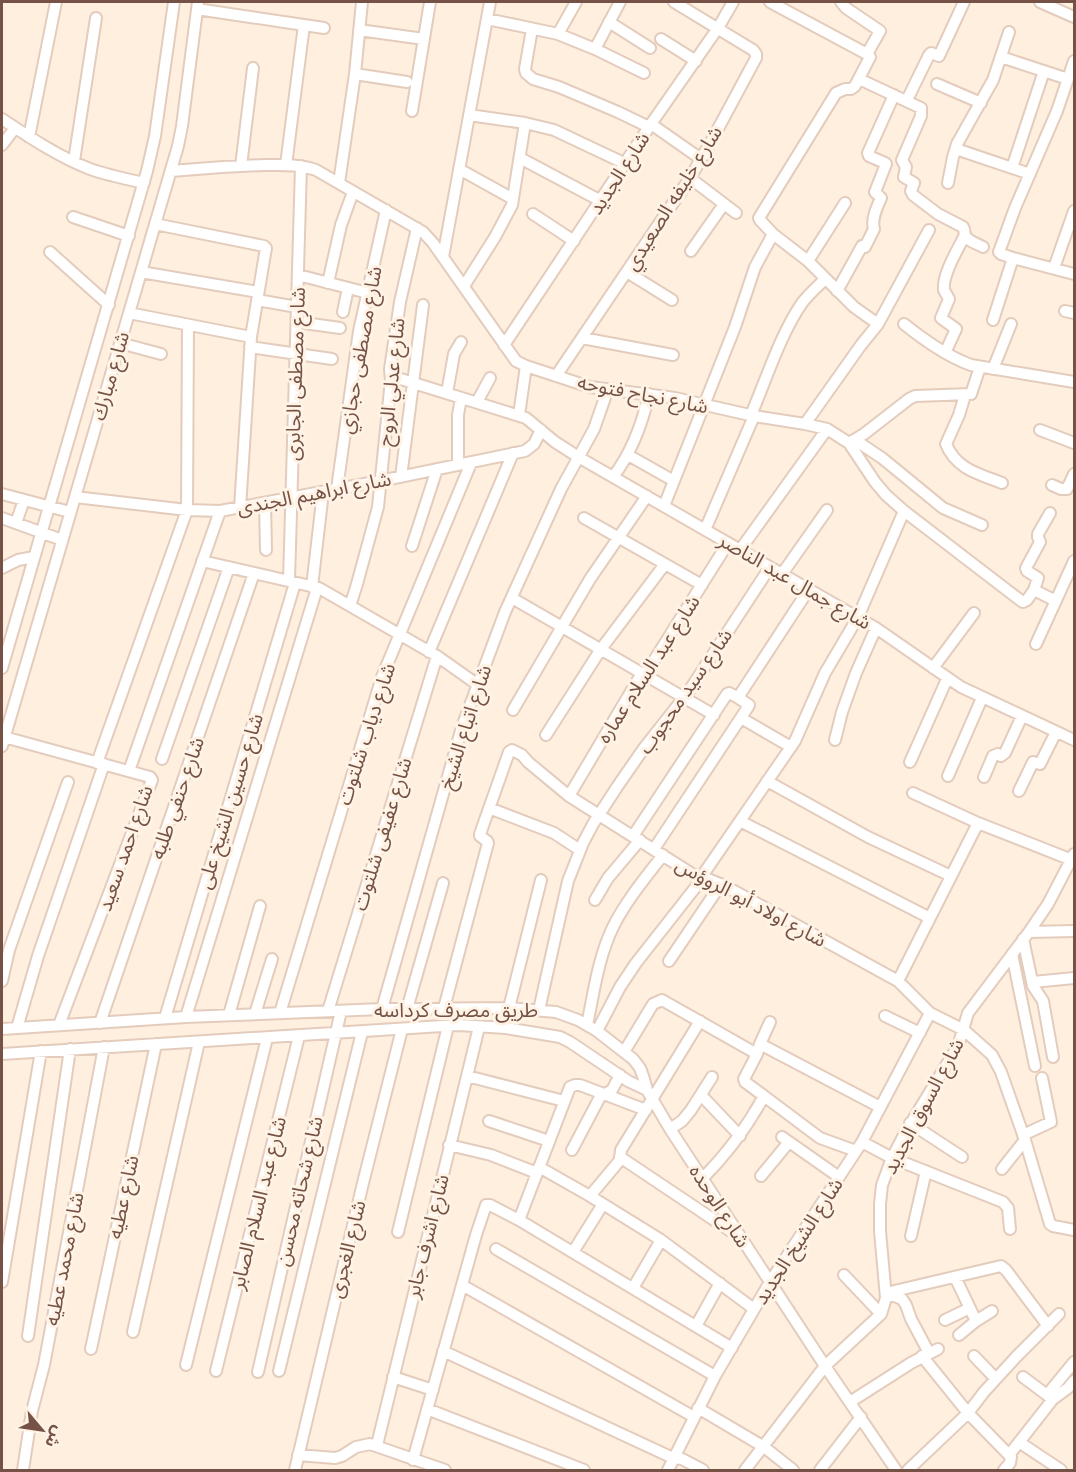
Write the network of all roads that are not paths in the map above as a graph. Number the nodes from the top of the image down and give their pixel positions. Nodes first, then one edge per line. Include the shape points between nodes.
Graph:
1 (56, 2) edge
2 (174, 2) edge
3 (362, 2) edge
4 (430, 2) edge
5 (490, 2) edge
6 (573, 2) edge
7 (620, 2) edge
8 (674, 2) edge
9 (733, 2) edge
10 (770, 2) edge
11 (841, 2) edge
12 (964, 2) edge
13 (1040, 2) edge
14 (197, 5) edge
15 (1074, 17) edge
16 (96, 18) dead end
17 (487, 19) junction
18 (609, 22) junction
19 (304, 25) junction
20 (324, 28) dead end
21 (718, 28) junction
22 (532, 29) junction
23 (359, 30) junction
24 (1009, 32) dead end
25 (558, 34) junction
26 (424, 39) junction
27 (661, 39) dead end
28 (650, 48) dead end
29 (595, 49) junction
30 (867, 54) junction
31 (1001, 57) junction
32 (1074, 60) edge
33 (696, 61) junction
34 (253, 68) dead end
35 (1044, 71) junction
36 (644, 73) dead end
37 (355, 74) junction
38 (859, 79) junction
39 (1068, 79) junction
40 (407, 82) dead end
41 (937, 84) dead end
42 (894, 95) junction
43 (907, 100) junction
44 (981, 103) junction
45 (411, 111) dead end
46 (469, 115) junction
47 (2, 119) edge
48 (525, 123) junction
49 (650, 126) junction
50 (15, 128) junction
51 (29, 137) junction
52 (2, 145) edge
53 (956, 149) junction
54 (520, 158) junction
55 (701, 159) junction
56 (74, 161) junction
57 (626, 164) junction
58 (286, 165) junction
59 (241, 166) junction
60 (301, 166) junction
61 (1012, 168) junction
62 (459, 169) junction
63 (171, 171) junction
64 (1030, 174) junction
65 (690, 178) junction
66 (144, 183) junction
67 (339, 183) junction
68 (948, 183) dead end
69 (353, 192) junction
70 (513, 199) junction
71 (601, 201) junction
72 (845, 203) dead end
73 (724, 204) junction
74 (386, 210) junction
75 (1074, 211) edge
76 (736, 213) dead end
77 (533, 214) dead end
78 (72, 217) dead end
79 (155, 224) junction
80 (417, 228) junction
81 (929, 230) dead end
82 (773, 234) junction
83 (965, 235) junction
84 (129, 236) junction
85 (574, 241) junction
86 (983, 247) dead end
87 (691, 251) dead end
88 (50, 252) dead end
89 (443, 257) junction
90 (1013, 258) junction
91 (807, 261) junction
92 (1054, 268) junction
93 (141, 272) junction
94 (627, 272) junction
95 (1074, 274) edge
96 (298, 275) junction
97 (825, 279) junction
98 (328, 283) junction
99 (464, 286) junction
100 (348, 288) junction
101 (837, 291) junction
102 (368, 293) junction
103 (257, 296) junction
104 (672, 300) dead end
105 (109, 305) junction
106 (423, 305) dead end
107 (297, 307) junction
108 (343, 312) dead end
109 (129, 313) junction
110 (993, 320) dead end
111 (297, 322) junction
112 (878, 324) junction
113 (904, 324) dead end
114 (1011, 324) dead end
115 (188, 325) junction
116 (340, 328) dead end
117 (582, 338) junction
118 (251, 342) junction
119 (461, 342) dead end
120 (120, 343) junction
121 (504, 345) junction
122 (945, 353) junction
123 (161, 354) dead end
124 (296, 354) junction
125 (673, 355) dead end
126 (332, 359) dead end
127 (526, 366) junction
128 (980, 367) junction
129 (993, 369) junction
130 (391, 376) junction
131 (556, 376) junction
132 (490, 378) dead end
133 (412, 382) junction
134 (1074, 382) edge
135 (608, 389) junction
136 (447, 393) junction
137 (649, 394) junction
138 (965, 395) junction
139 (461, 398) junction
140 (477, 402) junction
141 (705, 404) junction
142 (519, 416) junction
143 (753, 416) junction
144 (805, 424) junction
145 (827, 429) junction
146 (541, 430) junction
147 (1040, 430) dead end
148 (852, 441) junction
149 (1074, 443) edge
150 (513, 453) junction
151 (628, 455) junction
152 (580, 458) junction
153 (471, 463) junction
154 (458, 465) junction
155 (437, 470) junction
156 (1074, 474) edge
157 (401, 477) junction
158 (613, 477) junction
159 (380, 481) junction
160 (674, 482) junction
161 (1002, 483) dead end
162 (1052, 484) dead end
163 (337, 489) junction
164 (323, 492) junction
165 (2, 494) edge
166 (646, 496) junction
167 (75, 497) junction
168 (292, 498) junction
169 (24, 500) junction
170 (265, 503) junction
171 (664, 506) junction
172 (49, 507) junction
173 (240, 508) junction
174 (187, 510) junction
175 (827, 510) dead end
176 (220, 511) junction
177 (904, 511) junction
178 (70, 512) junction
179 (1050, 513) dead end
180 (2, 518) edge
181 (584, 518) dead end
182 (16, 523) junction
183 (982, 525) dead end
184 (705, 530) junction
185 (42, 532) junction
186 (618, 538) junction
187 (62, 540) junction
188 (728, 543) junction
189 (412, 546) dead end
190 (266, 550) dead end
191 (740, 550) junction
192 (34, 557) junction
193 (202, 561) junction
194 (1074, 561) edge
195 (665, 564) junction
196 (229, 567) junction
197 (770, 567) junction
198 (2, 568) edge
199 (254, 573) junction
200 (782, 574) junction
201 (292, 582) junction
202 (702, 585) junction
203 (314, 587) junction
204 (809, 589) junction
205 (1034, 590) junction
206 (512, 598) junction
207 (1056, 601) junction
208 (350, 606) junction
209 (974, 613) dead end
210 (858, 617) junction
211 (562, 627) junction
212 (876, 628) junction
213 (399, 635) junction
214 (1036, 644) dead end
215 (4, 646) edge
216 (601, 650) junction
217 (433, 654) junction
218 (2, 668) edge
219 (933, 668) junction
220 (645, 675) junction
221 (947, 679) junction
222 (478, 685) junction
223 (684, 697) junction
224 (737, 697) junction
225 (982, 698) junction
226 (513, 710) dead end
227 (714, 715) junction
228 (1022, 716) junction
229 (741, 718) junction
230 (1056, 732) junction
231 (546, 735) dead end
232 (835, 740) dead end
233 (1074, 740) edge
234 (3, 742) edge
235 (790, 747) junction
236 (162, 759) dead end
237 (910, 762) dead end
238 (101, 764) junction
239 (129, 771) junction
240 (948, 776) dead end
241 (984, 777) dead end
242 (767, 781) junction
243 (68, 782) dead end
244 (1019, 791) dead end
245 (913, 793) dead end
246 (569, 796) junction
247 (489, 808) junction
248 (599, 815) junction
249 (740, 821) junction
250 (978, 822) junction
251 (636, 838) junction
252 (580, 850) junction
253 (658, 852) junction
254 (1073, 857) edge
255 (951, 876) junction
256 (701, 879) junction
257 (541, 880) dead end
258 (443, 883) dead end
259 (721, 884) junction
260 (595, 900) dead end
261 (260, 906) dead end
262 (930, 918) junction
263 (1074, 931) edge
264 (1026, 936) junction
265 (1012, 954) junction
266 (272, 959) dead end
267 (669, 961) dead end
268 (1074, 978) edge
269 (2, 981) edge
270 (898, 981) junction
271 (1033, 982) junction
272 (444, 1008) junction
273 (509, 1008) junction
274 (382, 1009) junction
275 (406, 1009) junction
276 (539, 1010) junction
277 (328, 1011) junction
278 (341, 1011) junction
279 (280, 1013) junction
280 (930, 1013) junction
281 (255, 1014) junction
282 (229, 1015) junction
283 (885, 1016) dead end
284 (186, 1017) junction
285 (165, 1018) junction
286 (700, 1022) junction
287 (770, 1022) dead end
288 (100, 1023) junction
289 (59, 1025) junction
290 (448, 1026) junction
291 (479, 1027) junction
292 (17, 1028) junction
293 (592, 1028) junction
294 (2, 1029) edge
295 (402, 1029) junction
296 (964, 1030) junction
297 (362, 1032) junction
298 (335, 1033) junction
299 (920, 1033) junction
300 (299, 1036) junction
301 (267, 1038) junction
302 (199, 1041) junction
303 (156, 1044) junction
304 (104, 1047) junction
305 (70, 1049) junction
306 (758, 1049) junction
307 (41, 1051) junction
308 (624, 1052) junction
309 (2, 1054) edge
310 (1053, 1057) dead end
311 (1035, 1066) dead end
312 (620, 1075) junction
313 (467, 1076) junction
314 (712, 1077) dead end
315 (1041, 1078) dead end
316 (605, 1094) junction
317 (650, 1094) junction
318 (701, 1095) junction
319 (764, 1096) junction
320 (564, 1101) junction
321 (880, 1107) junction
322 (646, 1110) junction
323 (489, 1121) dead end
324 (910, 1123) junction
325 (670, 1129) junction
326 (740, 1136) junction
327 (1024, 1137) junction
328 (549, 1141) junction
329 (449, 1145) junction
330 (859, 1147) junction
331 (572, 1150) dead end
332 (621, 1157) junction
333 (962, 1157) dead end
334 (892, 1158) junction
335 (1002, 1169) dead end
336 (538, 1170) junction
337 (926, 1171) junction
338 (761, 1176) dead end
339 (839, 1177) junction
340 (702, 1179) junction
341 (590, 1196) junction
342 (603, 1204) junction
343 (519, 1220) junction
344 (1010, 1229) dead end
345 (1074, 1230) edge
346 (398, 1232) dead end
347 (911, 1236) dead end
348 (740, 1237) junction
349 (662, 1240) junction
350 (496, 1249) dead end
351 (573, 1252) junction
352 (844, 1275) dead end
353 (955, 1277) junction
354 (2, 1282) edge
355 (770, 1282) junction
356 (720, 1283) junction
357 (462, 1285) junction
358 (633, 1288) junction
359 (886, 1293) junction
360 (970, 1308) junction
361 (754, 1309) junction
362 (992, 1311) dead end
363 (881, 1314) junction
364 (1059, 1314) dead end
365 (945, 1320) dead end
366 (976, 1321) junction
367 (696, 1326) junction
368 (1047, 1326) junction
369 (133, 1332) dead end
370 (959, 1335) dead end
371 (28, 1336) dead end
372 (732, 1348) junction
373 (91, 1349) dead end
374 (443, 1352) junction
375 (930, 1353) junction
376 (974, 1356) dead end
377 (1074, 1362) edge
378 (186, 1365) dead end
379 (825, 1365) junction
380 (216, 1371) dead end
381 (279, 1371) dead end
382 (258, 1372) dead end
383 (715, 1376) junction
384 (393, 1377) junction
385 (1023, 1377) dead end
386 (996, 1378) junction
387 (1074, 1381) edge
388 (433, 1390) junction
389 (1050, 1397) junction
390 (850, 1402) junction
391 (427, 1409) junction
392 (696, 1412) junction
393 (968, 1413) junction
394 (861, 1417) junction
395 (1019, 1442) junction
396 (376, 1445) junction
397 (764, 1447) junction
398 (298, 1455) junction
399 (1009, 1455) junction
400 (673, 1458) junction
401 (414, 1460) junction
402 (23, 1470) edge
403 (295, 1470) edge
404 (445, 1470) edge
405 (584, 1470) edge
406 (668, 1470) edge
407 (703, 1470) edge
408 (745, 1470) edge
409 (793, 1470) edge
410 (820, 1470) edge
411 (896, 1470) edge
412 (908, 1470) edge
413 (1004, 1470) edge
414 (1061, 1470) edge

1 - 51 street
2 - 66 street, شارع مبارك via 155,136
3 - 23 street
4 - 26 street
5 - 17 street
6 - 25 street
7 - 18 street
8 - 21 street
9 - 21 street, شارع الجديد
10 - 30 street
11 - 30 street via 880,31
12 - 43 street via 939,56 929,54
13 - 15 street
14 - 19 street
14 - 63 street, شارع مبارك via 182,126
16 - 56 street
17 - 22 street
17 - 46 street
18 - 28 street
18 - 29 street
19 - 20 street
19 - 58 street
21 - 33 street, شارع الجديد
21 - 55 street, شارع خليفه الصعيدي via 753,50 756,58
22 - 25 street
22 - 49 street via 525,69 529,77
23 - 26 street
23 - 37 street
24 - 31 street
25 - 29 street
26 - 45 street
27 - 33 street
29 - 36 street
30 - 38 street via 870,57
31 - 35 street
31 - 44 street
32 - 39 street
33 - 49 street, شارع الجديد
34 - 59 street
35 - 39 street
35 - 61 street
37 - 40 street
37 - 67 street
38 - 42 street
38 - 82 street via 853,88 837,93 759,218
39 - 64 street
41 - 44 street
42 - 43 street
42 - 101 street via 868,153 886,164 875,192 881,198 874,229
43 - 83 street via 921,108 921,113 902,160 906,167 904,177 915,183 913,195 963,228
44 - 53 street
46 - 48 street
46 - 62 street
47 - 50 street
48 - 54 street
48 - 57 street via 554,130
49 - 55 street
49 - 57 street, شارع الجديد
50 - 51 street
50 - 52 street
51 - 56 street
53 - 61 street
53 - 68 street
54 - 70 street
54 - 71 street
55 - 65 street, شارع خليفه الصعيدي
56 - 66 street via 92,170
57 - 71 street, شارع الجديد
58 - 59 street, شارع نجاح فتوحه
58 - 60 street, شارع نجاح فتوحه
59 - 63 street, شارع نجاح فتوحه
60 - 67 street, شارع نجاح فتوحه
60 - 96 street, شارع مصطفى الجابرى
61 - 64 street
62 - 70 street
62 - 89 street
63 - 79 street, شارع مبارك
64 - 90 street via 999,249 1001,254
65 - 73 street
65 - 94 street, شارع خليفه الصعيدي
66 - 84 street, شارع مبارك
67 - 69 street, شارع نجاح فتوحه
69 - 74 street, شارع نجاح فتوحه
69 - 98 street
70 - 99 street
71 - 85 street, شارع الجديد
72 - 91 street
73 - 76 street
73 - 87 street
74 - 80 street, شارع نجاح فتوحه
74 - 102 street, شارع مصطفى حجازي
75 - 92 street
77 - 85 street
78 - 84 street
79 - 93 street, شارع مبارك
79 - 103 street via 265,247
80 - 89 street, شارع نجاح فتوحه
80 - 130 street, شارع عدلي الروح via 400,302
81 - 112 street
82 - 91 street
82 - 141 street via 755,267
83 - 86 street
83 - 122 street via 945,279 949,299 941,318 956,329
84 - 105 street, شارع مبارك
85 - 121 street, شارع الجديد
88 - 105 street
89 - 99 street, شارع نجاح فتوحه
90 - 92 street
90 - 110 street
91 - 97 street
92 - 95 street
93 - 103 street
93 - 109 street, شارع مبارك
94 - 104 street
94 - 117 street, شارع خليفه الصعيدي
96 - 98 street
96 - 107 street, شارع مصطفى الجابرى
97 - 101 street
97 - 143 street via 798,310
98 - 100 street
99 - 121 street, شارع نجاح فتوحه
100 - 102 street
100 - 108 street
101 - 112 street
102 - 163 street, شارع مصطفى حجازي
103 - 107 street
103 - 118 street
105 - 172 street, شارع مبارك
106 - 133 street
107 - 111 street, شارع مصطفى الجابرى
109 - 115 street
109 - 120 street, شارع مبارك
111 - 116 street
111 - 124 street, شارع مصطفى الجابرى
112 - 144 street
113 - 122 street
114 - 129 street
115 - 118 street
115 - 174 street
117 - 125 street
117 - 131 street, شارع خليفه الصعيدي
118 - 124 street
118 - 173 street
119 - 136 street via 454,354
120 - 123 street
120 - 167 street, شارع مبارك
121 - 127 street, شارع نجاح فتوحه via 516,361
122 - 128 street
124 - 126 street
124 - 168 street, شارع مصطفى الجابرى
127 - 131 street, شارع نجاح فتوحه
127 - 142 street
128 - 129 street
128 - 138 street via 972,393
129 - 134 street
130 - 133 street, شارع جمال عبد الناصر
130 - 159 street, شارع عدلي الروح
131 - 135 street, شارع نجاح فتوحه
132 - 140 street
133 - 136 street, شارع جمال عبد الناصر
133 - 157 street
135 - 137 street, شارع نجاح فتوحه
135 - 152 street, شارع اتباع الشيخ
136 - 139 street, شارع جمال عبد الناصر
137 - 141 street, شارع نجاح فتوحه
137 - 151 street
138 - 148 street via 915,396
138 - 161 street via 946,444 948,450 968,470
139 - 140 street, شارع جمال عبد الناصر
139 - 154 street
140 - 142 street, شارع جمال عبد الناصر
141 - 143 street, شارع نجاح فتوحه
141 - 160 street
142 - 146 street, شارع جمال عبد الناصر
143 - 144 street, شارع نجاح فتوحه
143 - 184 street
144 - 145 street, شارع نجاح فتوحه
145 - 148 street, شارع نجاح فتوحه
145 - 191 street
146 - 150 street, شارع ابراهيم الجندى via 532,446
146 - 152 street, شارع جمال عبد الناصر
147 - 149 street
148 - 177 street via 869,473
148 - 183 street, شارع نجاح فتوحه via 882,458 943,508
150 - 153 street, شارع ابراهيم الجندى
150 - 217 street, شارع عفيفى شلتوت
151 - 158 street
151 - 160 street
152 - 158 street, شارع جمال عبد الناصر
152 - 206 street, شارع اتباع الشيخ via 561,489
153 - 154 street, شارع ابراهيم الجندى
153 - 213 street, شارع دياب شلتوت
154 - 155 street, شارع ابراهيم الجندى
155 - 157 street, شارع ابراهيم الجندى
155 - 189 street
156 - 162 street via 1066,489
157 - 159 street, شارع ابراهيم الجندى
158 - 166 street, شارع جمال عبد الناصر
159 - 163 street, شارع ابراهيم الجندى
159 - 208 street, شارع عدلي الروح via 378,507
160 - 171 street
163 - 164 street, شارع ابراهيم الجندى
164 - 168 street, شارع ابراهيم الجندى
164 - 203 street
165 - 169 street
166 - 171 street, شارع جمال عبد الناصر
166 - 186 street
167 - 174 street, شارع ابراهيم الجندى
167 - 178 street, شارع مبارك
168 - 170 street, شارع ابراهيم الجندى
168 - 201 street, شارع مصطفى الجابرى
169 - 172 street
169 - 182 street
170 - 173 street, شارع ابراهيم الجندى
170 - 190 street
171 - 184 street, شارع جمال عبد الناصر
172 - 178 street
172 - 185 street, شارع مبارك
173 - 176 street, شارع ابراهيم الجندى
174 - 176 street, شارع ابراهيم الجندى
174 - 238 street
175 - 200 street
176 - 193 street
177 - 205 street via 1023,602
177 - 210 street
178 - 187 street, شارع مبارك
179 - 205 street via 1026,568 1038,578
180 - 182 street
181 - 186 street
182 - 185 street
184 - 188 street, شارع جمال عبد الناصر
185 - 187 street
185 - 192 street, شارع مبارك
186 - 195 street
186 - 211 street
187 - 234 street, شارع مبارك
188 - 191 street, شارع جمال عبد الناصر
188 - 202 street, شارع عبد السلام عماره
191 - 197 street, شارع جمال عبد الناصر
192 - 198 street
192 - 215 street, شارع مبارك
193 - 196 street
193 - 239 street
194 - 207 street
195 - 202 street
195 - 216 street
196 - 199 street
196 - 236 street
197 - 200 street, شارع جمال عبد الناصر
197 - 223 street, شارع سيد محجوب
199 - 201 street
199 - 288 street, شارع حنفي طلبه
200 - 204 street, شارع جمال عبد الناصر
201 - 203 street
201 - 285 street, شارع حسين الشيخ على
202 - 220 street, شارع عبد السلام عماره
203 - 208 street
203 - 284 street
204 - 210 street, شارع جمال عبد الناصر
204 - 224 street
205 - 207 street
206 - 211 street
206 - 222 street, شارع اتباع الشيخ
207 - 214 street
208 - 213 street
209 - 219 street
210 - 212 street, شارع جمال عبد الناصر
210 - 235 street via 822,678
211 - 216 street
211 - 226 street
212 - 219 street, شارع جمال عبد الناصر
212 - 232 street via 856,673
213 - 217 street
213 - 279 street, شارع دياب شلتوت via 382,677
215 - 218 street, شارع مبارك
216 - 220 street
216 - 231 street
217 - 222 street
217 - 277 street, شارع عفيفى شلتوت
219 - 221 street, شارع جمال عبد الناصر
220 - 223 street
220 - 246 street, شارع عبد السلام عماره via 639,678
221 - 225 street, شارع جمال عبد الناصر
221 - 237 street
222 - 274 street, شارع اتباع الشيخ via 462,727
223 - 227 street
223 - 248 street, شارع سيد محجوب
224 - 227 street via 729,693
224 - 229 street via 749,705
225 - 228 street, شارع جمال عبد الناصر
225 - 240 street
227 - 251 street
228 - 230 street, شارع جمال عبد الناصر
228 - 241 street via 1005,753 993,756
229 - 235 street
229 - 253 street
230 - 233 street, شارع جمال عبد الناصر
230 - 244 street via 1040,764 1034,762
234 - 238 street, شارع احمد سعيد
235 - 242 street
238 - 239 street, شارع احمد سعيد
238 - 292 street
239 - 289 street, شارع احمد سعيد via 150,777 152,782
242 - 249 street
242 - 255 street via 868,837
243 - 269 street via 9,950
245 - 250 street
246 - 247 street, شارع اولاد أبو الروؤس via 511,750
246 - 248 street, شارع اولاد أبو الروؤس
247 - 252 street via 554,833
247 - 272 street via 480,834 488,843
248 - 251 street, شارع اولاد أبو الروؤس
248 - 252 street, شارع سيد محجوب
249 - 256 street
249 - 262 street
250 - 254 street
250 - 255 street
251 - 253 street, شارع اولاد أبو الروؤس
251 - 260 street
252 - 276 street, شارع سيد محجوب via 568,880
253 - 256 street, شارع اولاد أبو الروؤس
253 - 293 street via 613,928 600,964
254 - 264 street, شارع السوق الجديد
255 - 262 street
256 - 259 street, شارع اولاد أبو الروؤس
256 - 293 street
257 - 273 street
258 - 275 street
259 - 267 street
259 - 270 street, شارع اولاد أبو الروؤس
261 - 282 street
262 - 270 street
263 - 264 street
264 - 265 street, شارع السوق الجديد
264 - 271 street
265 - 296 street, شارع السوق الجديد via 969,1013
265 - 311 street
266 - 281 street
268 - 271 street
270 - 280 street, شارع اولاد أبو الروؤس
271 - 310 street via 1043,1001
272 - 273 street, طريق مصرف كرداسه
272 - 275 street, طريق مصرف كرداسه
273 - 276 street, طريق مصرف كرداسه
274 - 275 street, طريق مصرف كرداسه
274 - 278 street, طريق مصرف كرداسه
276 - 293 street, طريق مصرف كرداسه via 556,1012
277 - 278 street, طريق مصرف كرداسه
277 - 279 street, طريق مصرف كرداسه
278 - 298 street, شارع شحاته محسن
279 - 281 street, طريق مصرف كرداسه
280 - 296 street, شارع اولاد أبو الروؤس
280 - 299 street, شارع الشيخ الجديد
281 - 282 street, طريق مصرف كرداسه
282 - 284 street, طريق مصرف كرداسه
283 - 299 street
284 - 285 street, طريق مصرف كرداسه
285 - 288 street, طريق مصرف كرداسه
286 - 306 street
286 - 308 street via 665,1001 656,1002
286 - 317 street
287 - 306 street
288 - 289 street, طريق مصرف كرداسه
289 - 292 street, طريق مصرف كرداسه
290 - 291 street, طريق مصرف كرداسه
290 - 295 street, طريق مصرف كرداسه
290 - 346 street
291 - 312 street, طريق مصرف كرداسه via 560,1037
291 - 313 street, شارع اشرف جابر
292 - 294 street, طريق مصرف كرداسه
293 - 308 street, طريق مصرف كرداسه
295 - 297 street, طريق مصرف كرداسه
295 - 398 street, شارع الغجرى
296 - 324 street, شارع السوق الجديد
296 - 327 street, شارع اولاد أبو الروؤس via 996,1062
297 - 298 street, طريق مصرف كرداسه
297 - 381 street
298 - 300 street, طريق مصرف كرداسه
298 - 382 street, شارع شحاته محسن
299 - 321 street, شارع الشيخ الجديد
300 - 301 street, طريق مصرف كرداسه
300 - 380 street, شارع عبد السلام الصابر
301 - 302 street, طريق مصرف كرداسه
301 - 378 street
302 - 303 street, طريق مصرف كرداسه
302 - 369 street
303 - 304 street, طريق مصرف كرداسه
303 - 373 street, شارع عطيه
304 - 305 street, طريق مصرف كرداسه
304 - 402 street, شارع محمد عطيه
305 - 307 street, طريق مصرف كرداسه
305 - 371 street
306 - 319 street via 744,1080
306 - 321 street
307 - 309 street, طريق مصرف كرداسه
307 - 354 street
308 - 317 street, طريق مصرف كرداسه via 640,1068
312 - 316 street via 612,1090
312 - 317 street, طريق مصرف كرداسه
313 - 320 street
313 - 329 street, شارع اشرف جابر
314 - 318 street
315 - 327 street via 1051,1122
316 - 320 street via 575,1084
316 - 322 street
316 - 331 street
317 - 322 street
317 - 325 street, شارع الوحده
318 - 325 street via 682,1121
318 - 326 street
319 - 326 street
319 - 330 street via 820,1138
320 - 328 street
321 - 330 street, شارع الشيخ الجديد
322 - 332 street via 621,1150
323 - 328 street
324 - 333 street
324 - 334 street, شارع السوق الجديد
325 - 340 street, شارع الوحده
326 - 340 street
327 - 335 street
327 - 345 street, شارع اولاد أبو الروؤس via 1050,1224
328 - 336 street
329 - 336 street
329 - 384 street, شارع اشرف جابر
330 - 334 street
330 - 339 street, شارع الشيخ الجديد
332 - 341 street
332 - 348 street
334 - 337 street
334 - 359 street, شارع السوق الجديد via 880,1204
336 - 341 street
336 - 343 street
337 - 344 street via 1005,1203
337 - 347 street
338 - 339 street via 785,1140
339 - 355 street, شارع الشيخ الجديد
340 - 348 street, شارع الوحده
341 - 342 street
342 - 349 street
342 - 351 street
343 - 351 street
343 - 357 street via 486,1204
348 - 355 street, شارع الوحده
349 - 356 street
349 - 358 street
350 - 383 street
351 - 358 street
352 - 363 street
353 - 359 street
353 - 360 street
353 - 368 street via 1003,1267
355 - 361 street, شارع الشيخ الجديد
355 - 379 street, شارع الوحده
356 - 361 street
356 - 367 street
357 - 374 street
357 - 392 street
358 - 367 street
359 - 363 street, شارع السوق الجديد
359 - 375 street via 903,1299
360 - 365 street
360 - 366 street
361 - 372 street, شارع الشيخ الجديد
362 - 366 street
363 - 379 street
364 - 368 street
366 - 370 street
367 - 372 street
368 - 386 street
372 - 383 street, شارع الشيخ الجديد
374 - 388 street
374 - 400 street
375 - 390 street
375 - 393 street
376 - 386 street
377 - 389 street
379 - 390 street, شارع الوحده
379 - 397 street
383 - 392 street, شارع الشيخ الجديد
384 - 388 street
384 - 396 street, شارع اشرف جابر
385 - 389 street
386 - 393 street
387 - 389 street
388 - 391 street
389 - 395 street
390 - 394 street, شارع الوحده
391 - 401 street
391 - 405 street
392 - 397 street
392 - 400 street, شارع الشيخ الجديد
393 - 399 street
393 - 412 street
394 - 410 street
394 - 411 street, شارع الوحده
395 - 399 street
395 - 414 street
396 - 398 street via 356,1447 335,1458
396 - 401 street
397 - 408 street
397 - 409 street
398 - 403 street, شارع الغجرى
399 - 413 street via 1010,1462
400 - 406 street, شارع الشيخ الجديد
400 - 407 street
401 - 404 street

